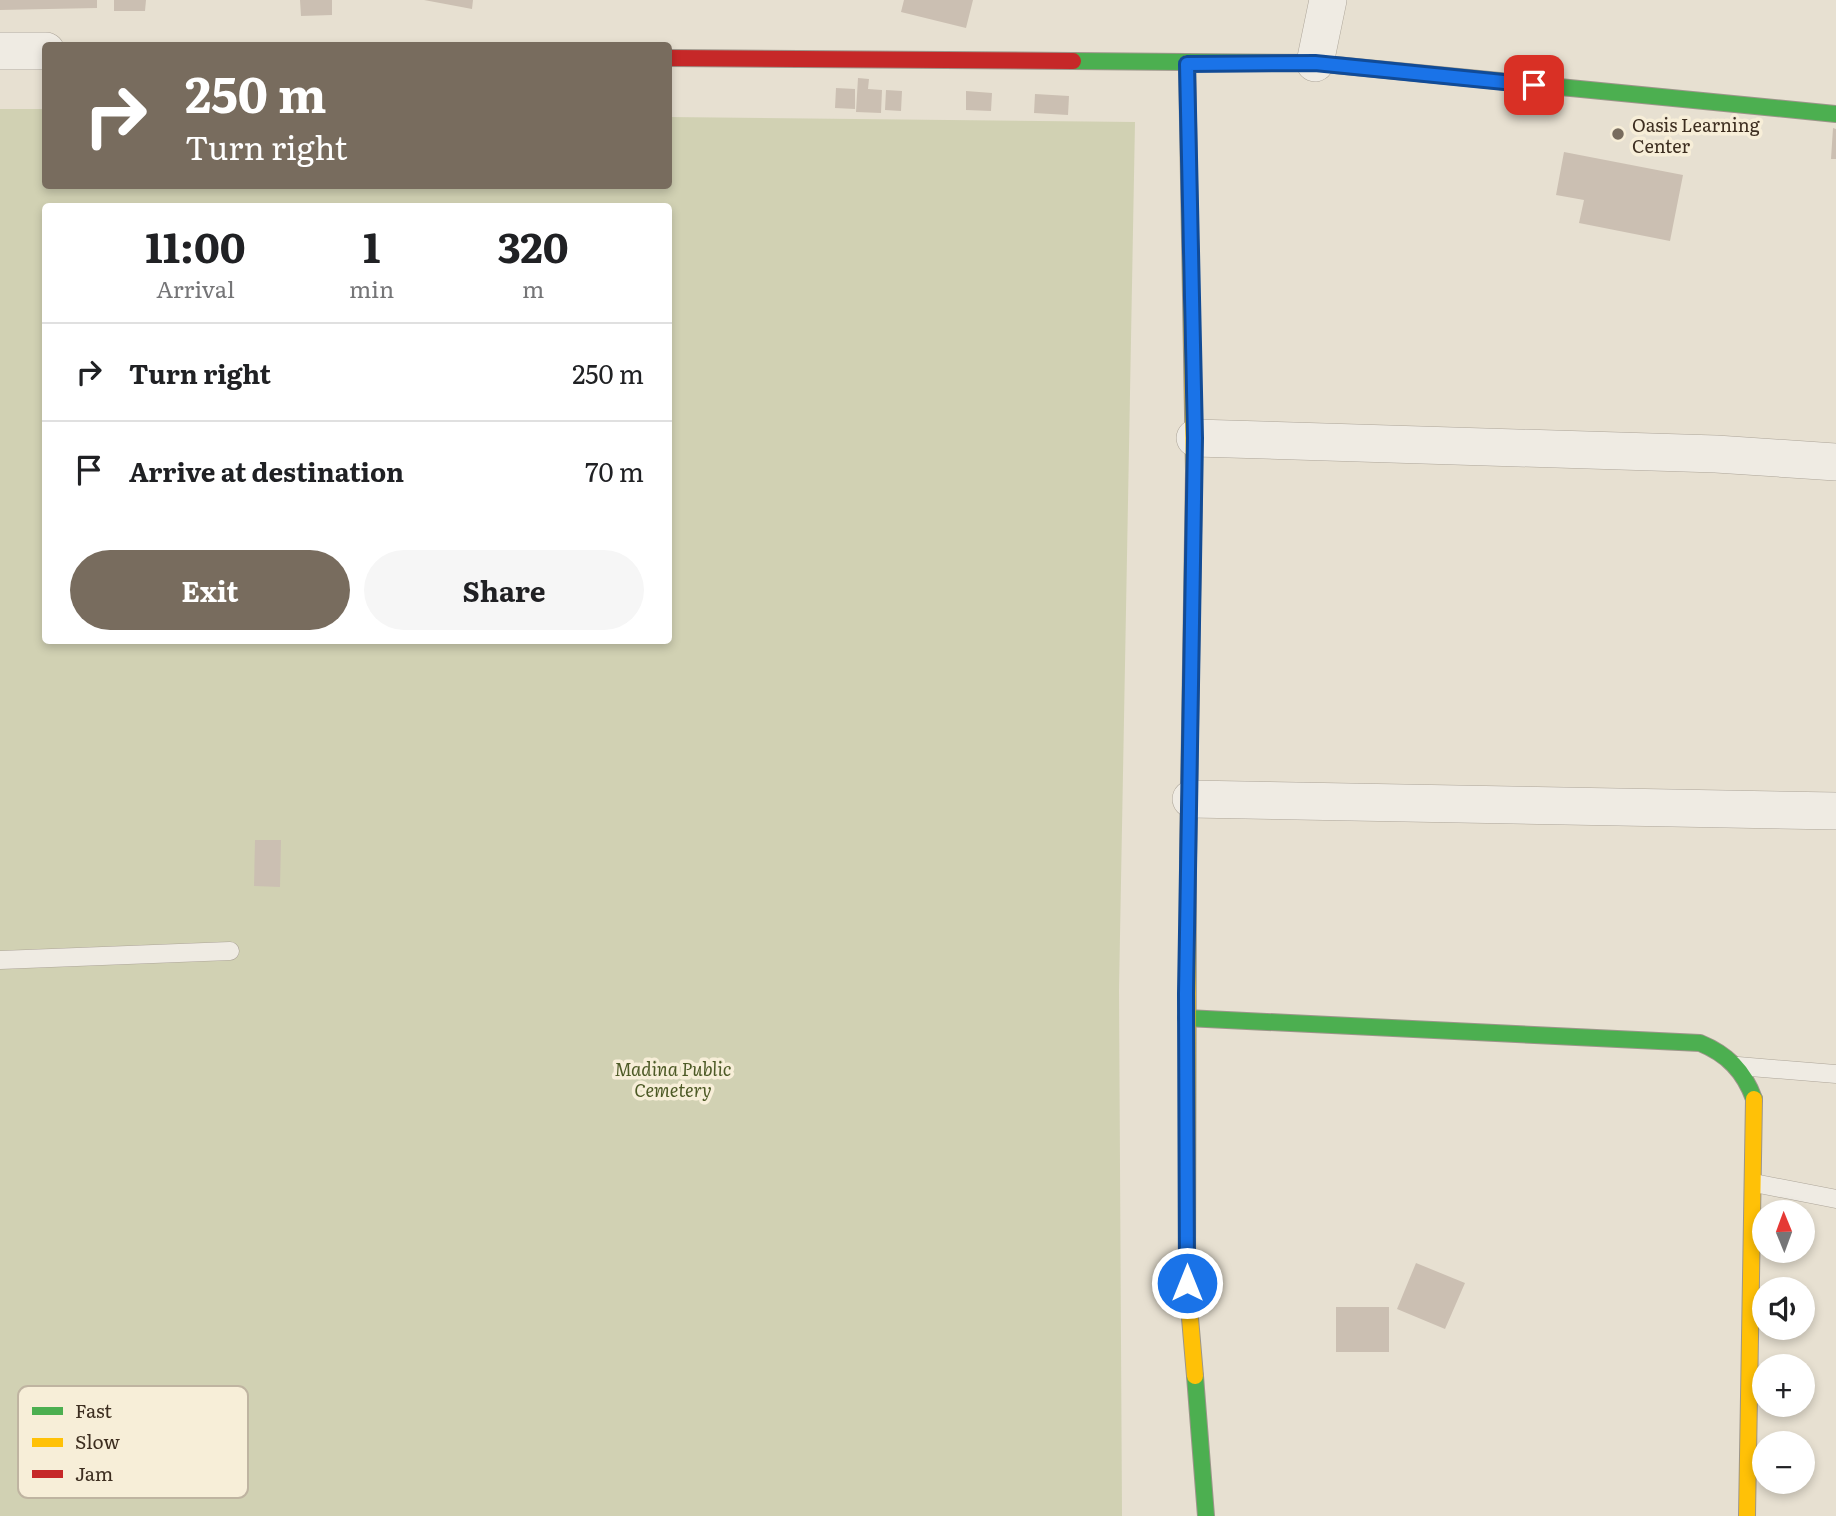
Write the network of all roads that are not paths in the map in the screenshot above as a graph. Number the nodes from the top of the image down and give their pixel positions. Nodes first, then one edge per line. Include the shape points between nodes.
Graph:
1 (1328, 0) edge
2 (0, 51) edge
3 (42, 51) edge
4 (672, 58) edge
5 (1315, 63) junction
6 (1187, 64) junction
7 (1836, 114) edge
8 (1195, 438) junction
9 (1836, 462) edge
10 (1191, 799) junction
11 (1836, 811) edge
12 (230, 951) dead end
13 (0, 960) edge
14 (1186, 1018) junction
15 (1738, 1066) junction
16 (1836, 1074) edge
17 (1754, 1183) junction
18 (1836, 1199) edge
19 (1206, 1516) edge
20 (1746, 1516) edge

1 - 5 street
2 - 3 street
4 - 6 street
5 - 6 street
5 - 7 street
6 - 8 street
8 - 9 street
8 - 10 street
10 - 11 street
10 - 14 street
12 - 13 lane
14 - 15 street via 1700,1043 1720,1050
14 - 19 street via 1187,1283
15 - 16 lane
15 - 17 street via 1756,1106
17 - 18 lane
17 - 20 street

